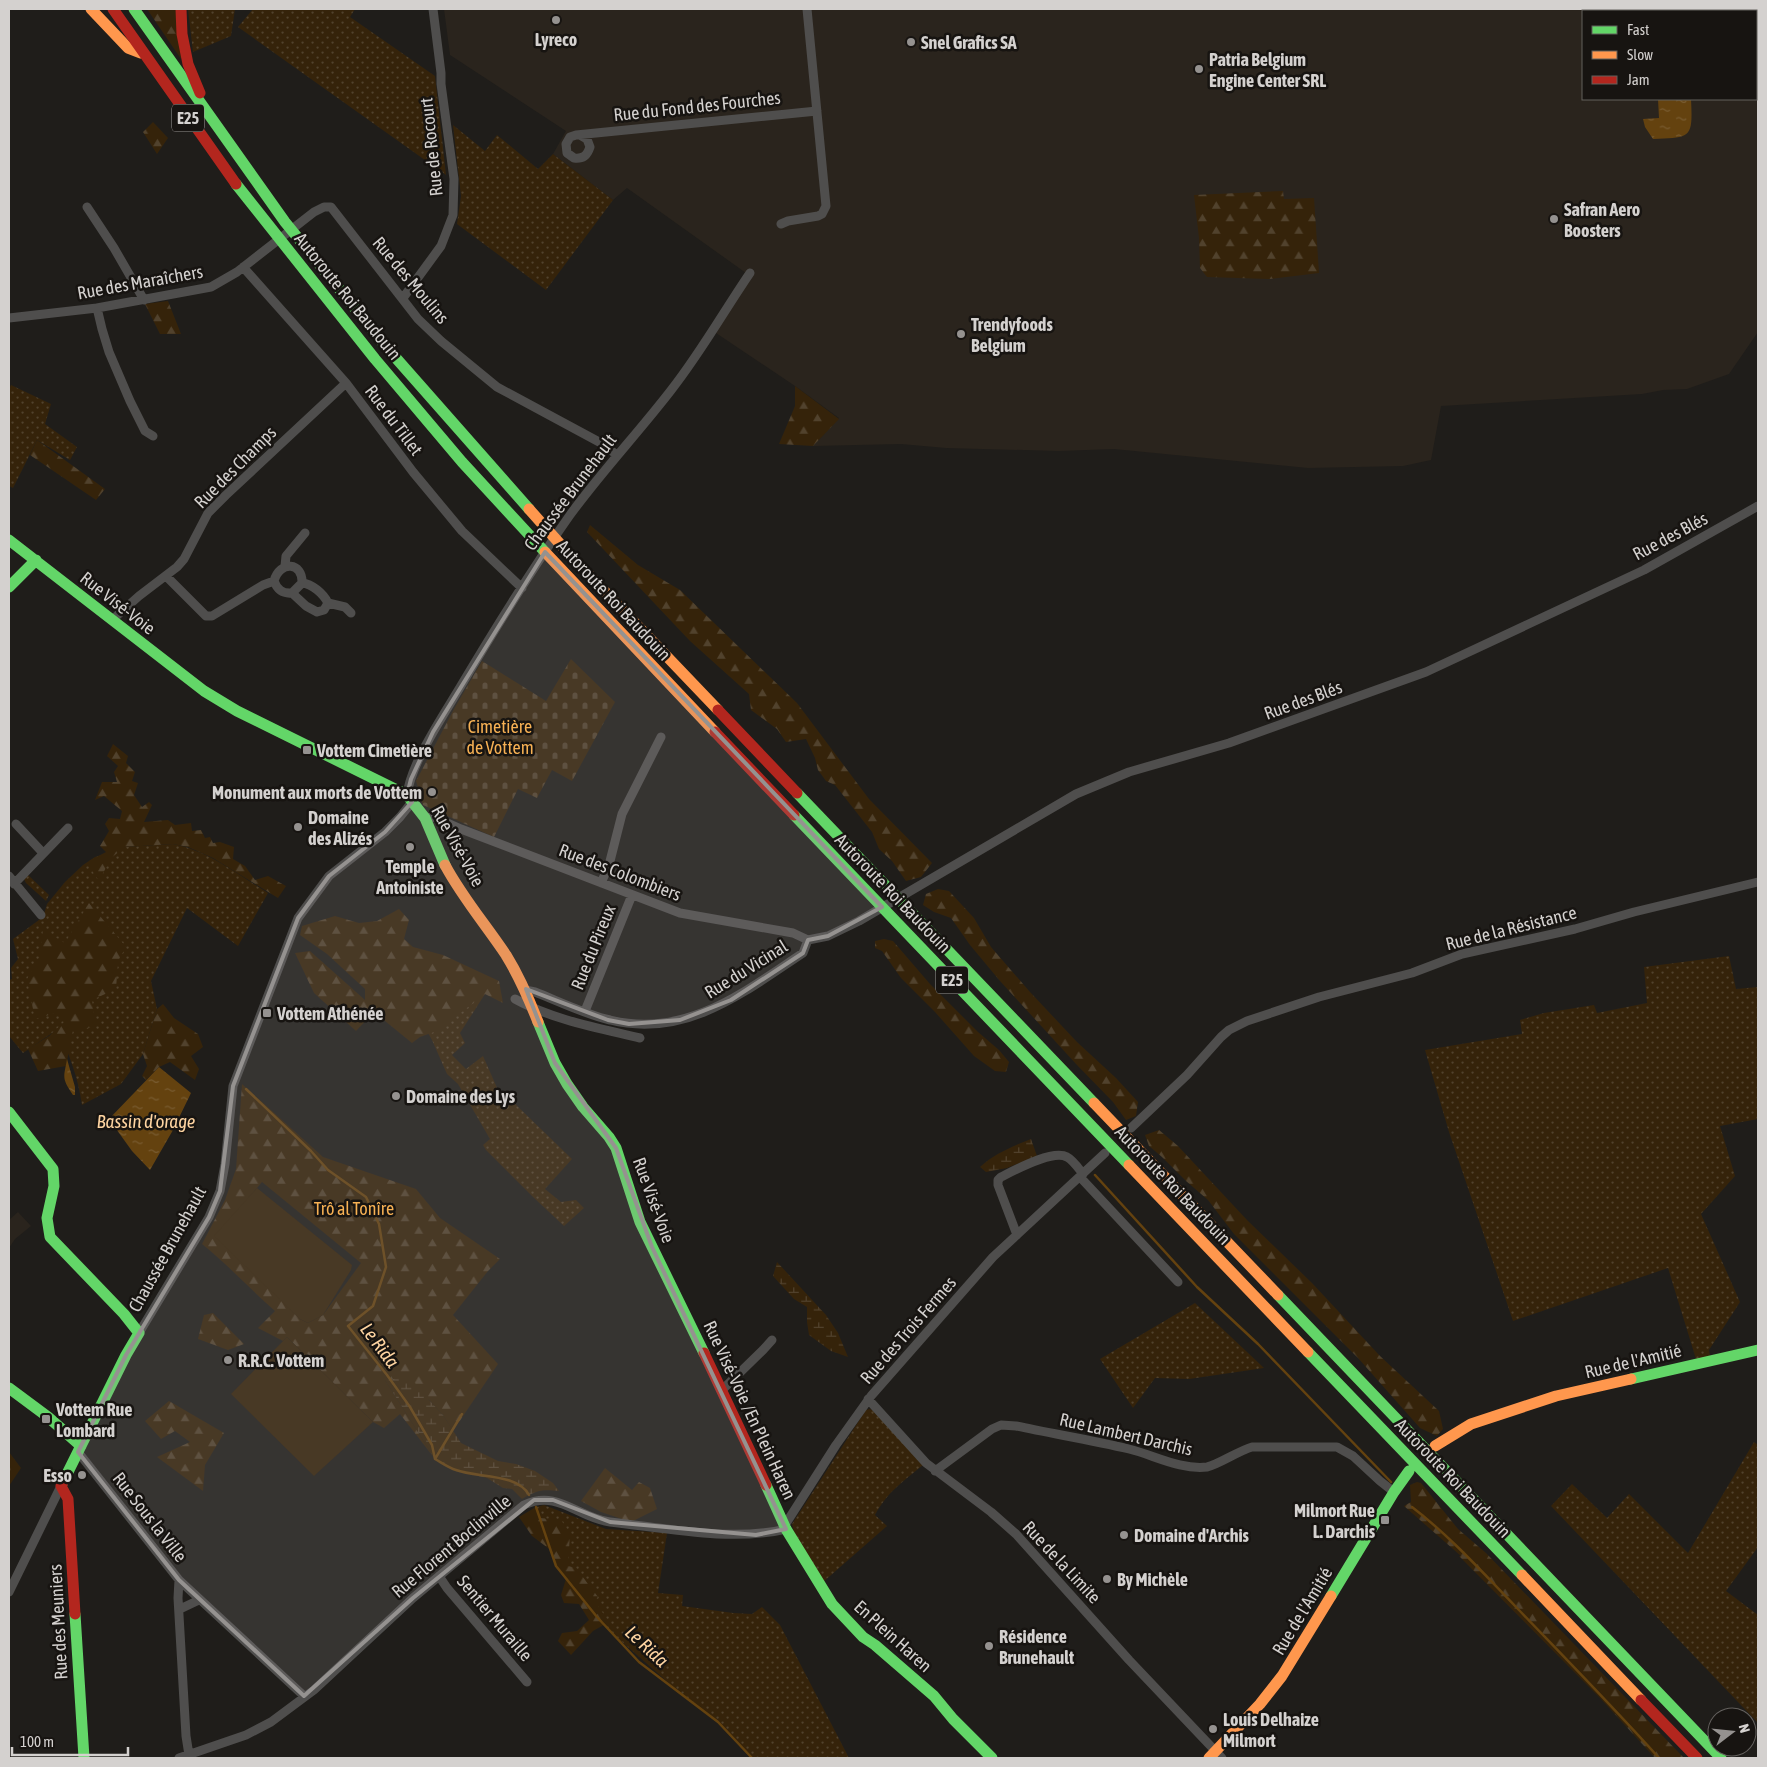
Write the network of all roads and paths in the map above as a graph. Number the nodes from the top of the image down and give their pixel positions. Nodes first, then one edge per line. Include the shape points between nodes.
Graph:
1 (90, 9) edge
2 (113, 9) edge
3 (134, 9) edge
4 (181, 9) edge
5 (433, 9) edge
6 (807, 9) edge
7 (144, 55) junction
8 (204, 109) junction
9 (817, 111) junction
10 (580, 135) dead end
11 (87, 207) dead end
12 (314, 212) joint
13 (781, 224) dead end
14 (243, 267) junction
15 (750, 273) dead end
16 (402, 298) junction
17 (144, 300) junction
18 (97, 308) junction
19 (9, 318) edge
20 (346, 383) junction
21 (153, 436) dead end
22 (617, 455) junction
23 (1758, 506) edge
24 (305, 533) dead end
25 (9, 540) edge
26 (36, 560) junction
27 (285, 566) junction
28 (166, 576) junction
29 (274, 581) junction
30 (302, 583) junction
31 (9, 587) edge
32 (522, 588) junction
33 (292, 593) junction
34 (328, 603) junction
35 (351, 613) dead end
36 (112, 620) junction
37 (661, 737) dead end
38 (409, 799) junction
39 (426, 818) junction
40 (16, 824) dead end
41 (68, 828) dead end
42 (43, 852) junction
43 (11, 880) edge
44 (1758, 882) edge
45 (601, 883) junction
46 (632, 895) junction
47 (41, 915) dead end
48 (859, 920) joint
49 (808, 940) junction
50 (525, 990) junction
51 (515, 999) dead end
52 (533, 1009) junction
53 (585, 1011) junction
54 (640, 1038) dead end
55 (9, 1112) edge
56 (1131, 1128) dead end
57 (1105, 1153) dead end
58 (1082, 1175) junction
59 (1017, 1235) junction
60 (1178, 1282) dead end
61 (681, 1306) joint
62 (139, 1333) junction
63 (772, 1340) dead end
64 (1758, 1350) edge
65 (9, 1388) edge
66 (722, 1390) junction
67 (868, 1399) junction
68 (1435, 1446) dead end
69 (80, 1449) junction
70 (1409, 1470) dead end
71 (935, 1471) junction
72 (61, 1486) junction
73 (1394, 1492) junction
74 (786, 1527) junction
75 (439, 1576) junction
76 (179, 1580) junction
77 (9, 1592) edge
78 (199, 1600) junction
79 (180, 1609) junction
80 (527, 1682) dead end
81 (304, 1696) junction
82 (189, 1755) junction
83 (1216, 1756) edge
84 (84, 1758) edge
85 (179, 1758) edge
86 (992, 1758) edge
87 (1698, 1758) edge
88 (1721, 1758) edge

1 - 7 main road via 128,48
2 - 7 main road, Autoroute Roi Baudouin / E25
3 - 8 main road, E25
4 - 8 main road via 188,64
5 - 16 street, Rue de Rocourt via 454,179 453,215 441,246
6 - 9 street
7 - 87 main road, Autoroute Roi Baudouin / E25 via 232,180 462,462 652,666
8 - 88 main road, Autoroute Roi Baudouin / E25 via 285,222 388,349 569,554
9 - 10 street, Rue du Fond des Fourches
9 - 13 street via 825,210 813,217
11 - 17 street
12 - 14 street, Rue des Maraîchers
12 - 16 street, Rue des Moulins via 324,206 331,207
14 - 17 street, Rue des Maraîchers via 211,287
14 - 20 street, Rue du Tillet
15 - 22 street, Chaussée Brunehault via 673,388
16 - 22 street, Rue des Moulins via 441,342 497,386
17 - 18 street, Rue des Maraîchers
18 - 19 street, Rue des Maraîchers
18 - 21 street via 109,352 123,385 144,431
20 - 28 street, Rue des Champs via 217,503 208,513 184,558
20 - 32 street, Rue du Tillet via 462,531
22 - 32 street, Chaussée Brunehault via 570,516
23 - 48 street, Rue des Blés via 1644,570 1426,672 1229,743 1129,772 1076,794
24 - 27 street via 286,556
25 - 26 main road, Rue Visé-Voie
26 - 31 main road
26 - 36 main road, Rue Visé-Voie
27 - 29 street
27 - 30 street via 298,570
28 - 29 street via 206,616 212,616
28 - 36 street, Rue des Champs
29 - 33 street via 282,592
30 - 33 street
30 - 34 street via 325,596
32 - 38 street, Chaussée Brunehault via 433,732 411,779
33 - 34 street via 317,612 324,610
34 - 35 street via 345,607
36 - 38 main road, Rue Visé-Voie via 204,692
37 - 45 street via 622,814
38 - 39 main road, Rue Visé-Voie
38 - 62 street, Chaussée Brunehault via 400,817 385,832 329,876 298,918 233,1086 220,1191 209,1216
39 - 45 street, Rue des Colombiers via 434,817
39 - 50 main road, Rue Visé-Voie via 453,880 506,956
40 - 42 street
41 - 42 street
42 - 43 street
43 - 47 street
44 - 56 street, Rue de la Résistance via 1462,954 1412,973 1320,997 1247,1021 1221,1037 1187,1075
45 - 46 street, Rue des Colombiers
46 - 49 street, Rue des Colombiers via 680,913 793,933
46 - 53 street, Rue du Pireux
48 - 49 street, Rue du Vicinal via 828,936
49 - 53 street, Rue du Vicinal via 803,953 731,1000 698,1015 661,1024 629,1024
50 - 52 main road, Rue Visé-Voie
50 - 53 street, Rue du Vicinal
51 - 52 street
52 - 54 street via 580,1025
52 - 61 main road, Rue Visé-Voie via 567,1084 616,1148 640,1222
55 - 62 main road via 55,1175 46,1220 50,1237
57 - 58 street, Rue des Trois Fermes
58 - 59 street, Rue des Trois Fermes
58 - 59 street via 1068,1157 1060,1154 1000,1176 998,1185
58 - 60 street
59 - 67 street, Rue des Trois Fermes via 993,1257
61 - 66 main road, Rue Visé-Voie /En Plein Haren
62 - 69 main road, Chaussée Brunehault
63 - 66 street
64 - 68 main road, Rue de l'Amitié via 1556,1396 1471,1424
65 - 69 main road via 48,1417
66 - 74 main road, Rue Visé-Voie /En Plein Haren
67 - 71 street, Rue de la Limite
67 - 74 street, Rue des Trois Fermes
69 - 72 main road, Chaussée Brunehault
69 - 76 street, Rue Sous la Ville
70 - 73 main road, Rue de l'Amitié
71 - 73 street, Rue Lambert Darchis via 1001,1425 1129,1449 1196,1468 1210,1466 1252,1447 1337,1447 1347,1451
71 - 83 street, Rue de la Limite via 1016,1534
72 - 77 street, Chaussée Brunehault
72 - 84 main road, Rue des Meuniers via 68,1499
73 - 83 main road, Rue de l'Amitié via 1282,1676
74 - 75 street, Rue Florent Boclinville via 756,1535 602,1521 562,1503 534,1500
74 - 86 main road, En Plein Haren via 832,1604 863,1637 934,1696
75 - 80 street, Sentier Muraille
75 - 81 street, Rue Florent Boclinville
76 - 78 street, Rue Sous la Ville
76 - 79 street
78 - 79 street
78 - 81 street, Rue Sous la Ville
79 - 82 street
81 - 82 street, Rue Florent Boclinville via 271,1722 246,1735
82 - 85 street, Rue Florent Boclinville

